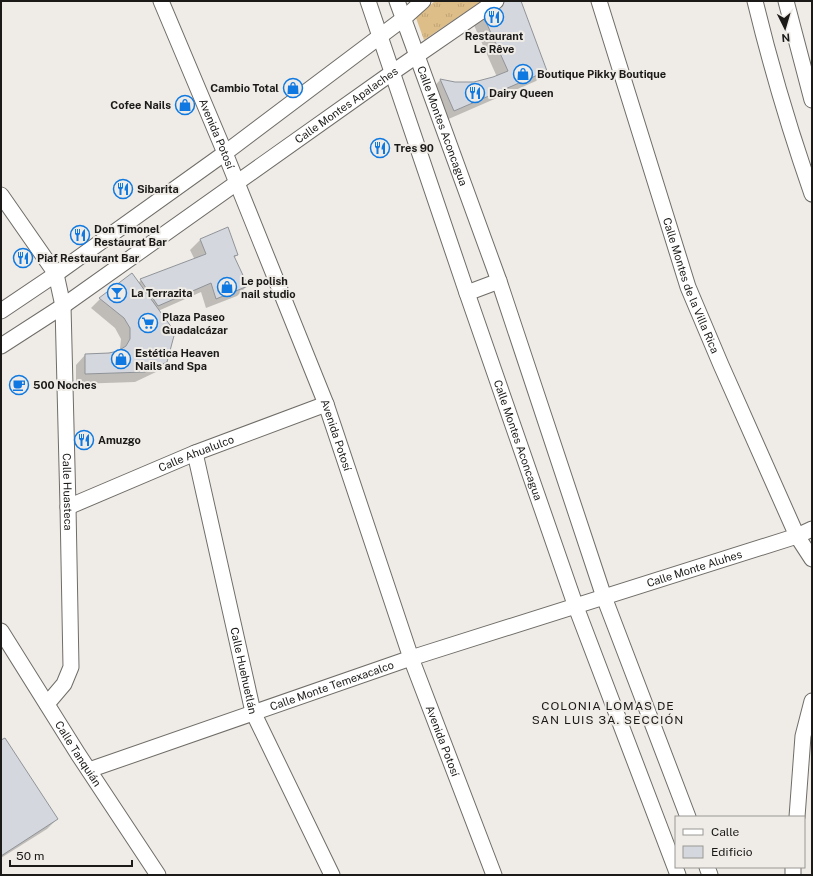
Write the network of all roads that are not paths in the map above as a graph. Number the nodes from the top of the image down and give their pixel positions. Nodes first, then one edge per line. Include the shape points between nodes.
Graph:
1 (161, 1) edge
2 (368, 1) edge
3 (397, 1) edge
4 (423, 1) edge
5 (496, 1) edge
6 (599, 1) edge
7 (755, 1) edge
8 (786, 1) edge
9 (403, 18) junction
10 (380, 36) junction
11 (417, 55) junction
12 (393, 72) junction
13 (812, 100) edge
14 (225, 153) junction
15 (237, 182) junction
16 (812, 194) edge
17 (1, 195) edge
18 (56, 274) junction
19 (499, 281) junction
20 (466, 293) junction
21 (62, 306) junction
22 (1, 311) edge
23 (1, 346) edge
24 (326, 404) junction
25 (195, 453) junction
26 (68, 507) junction
27 (812, 529) edge
28 (797, 536) junction
29 (812, 559) edge
30 (604, 597) junction
31 (576, 607) junction
32 (1, 631) edge
33 (411, 658) junction
34 (812, 701) edge
35 (47, 704) junction
36 (253, 712) junction
37 (90, 770) junction
38 (688, 816) edge
39 (797, 816) edge
40 (675, 867) edge
41 (158, 875) edge
42 (332, 875) edge
43 (494, 875) edge

1 - 14 street, Avenida Potosí
2 - 10 street, Calle Montes Aconcagua
3 - 9 street, Calle Montes Aconcagua
4 - 9 street
5 - 11 street, Calle Montes Apalaches
6 - 28 street, Calle Montes de la Villa Rica via 688,287
7 - 16 street via 792,138
8 - 13 street
9 - 10 street
9 - 11 street, Calle Montes Aconcagua
10 - 12 street, Calle Montes Aconcagua
10 - 14 street
11 - 12 street, Calle Montes Apalaches
11 - 19 street, Calle Montes Aconcagua
12 - 15 street, Calle Montes Apalaches
12 - 20 street, Calle Montes Aconcagua
14 - 15 street, Avenida Potosí
14 - 18 street
15 - 21 street, Calle Montes Apalaches
15 - 24 street, Avenida Potosí
17 - 18 street, Calle Huasteca
18 - 21 street, Calle Huasteca
18 - 22 street
19 - 20 street
19 - 30 street, Calle Montes Aconcagua
20 - 31 street, Calle Montes Aconcagua
21 - 23 street, Calle Montes Apalaches
21 - 26 street, Calle Huasteca
24 - 25 street, Calle Ahualulco
24 - 33 street, Avenida Potosí
25 - 26 street, Calle Ahualulco
25 - 36 street, Calle Huehuetlán
26 - 35 street, Calle Huasteca via 71,667 64,684
27 - 28 street, Calle Monte Aluhes
28 - 29 street, Calle Montes de la Villa Rica
28 - 30 street, Calle Monte Aluhes
30 - 31 street, Calle Monte Aluhes
30 - 38 street, Calle Montes Aconcagua
31 - 33 street, Calle Monte Temexacalco
31 - 40 street, Calle Montes Aconcagua
32 - 35 street, Calle Tanquián
33 - 36 street, Calle Monte Temexacalco
33 - 43 street, Avenida Potosí
34 - 39 street via 803,736
35 - 37 street, Calle Tanquián
36 - 37 street, Calle Monte Temexacalco
36 - 42 street, Calle Huehuetlán
37 - 41 street, Calle Tanquián

